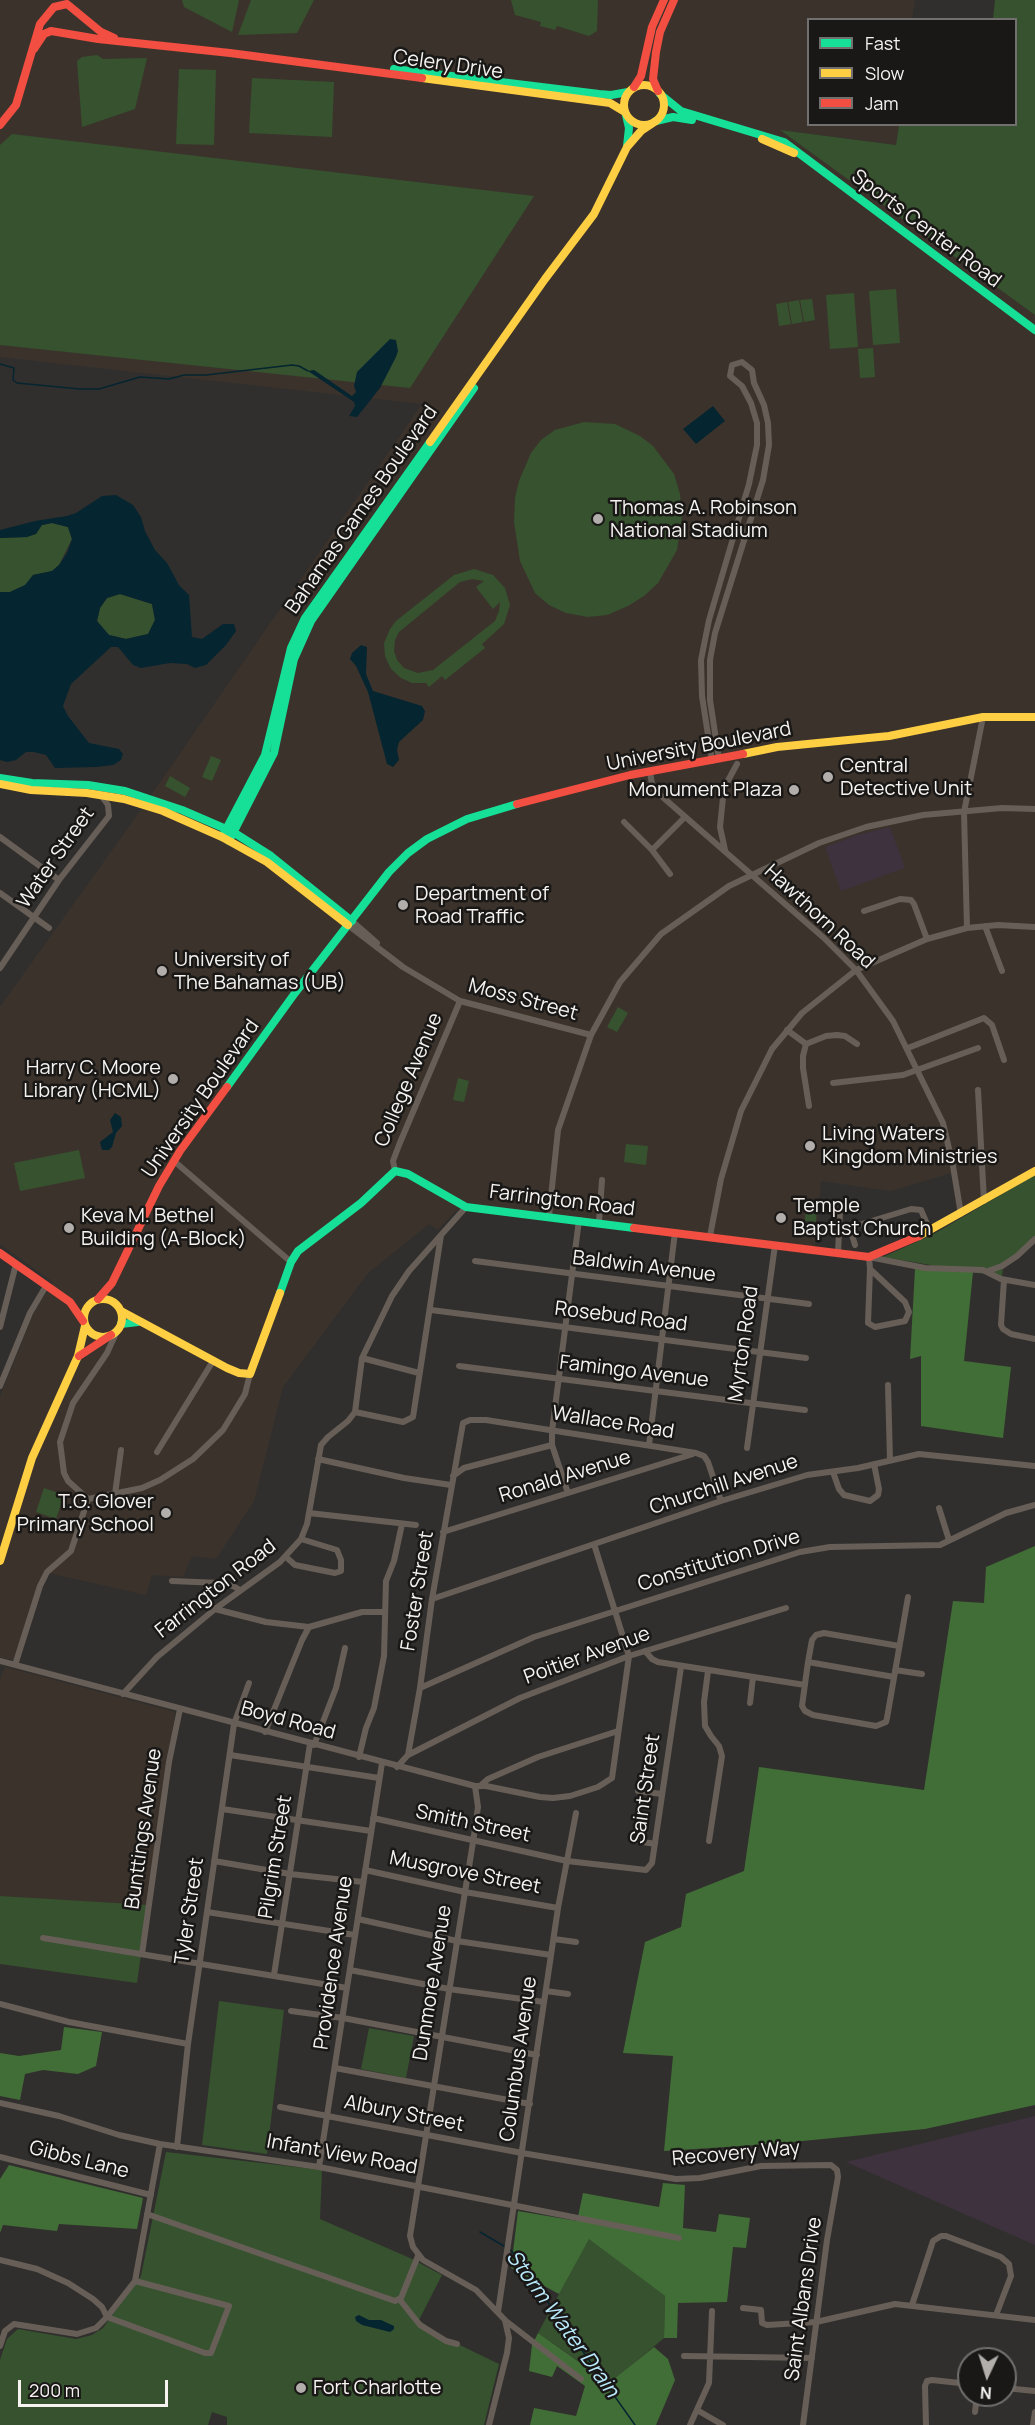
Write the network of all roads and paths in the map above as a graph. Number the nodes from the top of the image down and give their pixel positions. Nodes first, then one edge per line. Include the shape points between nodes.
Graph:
1 (664, 0) edge
2 (674, 0) edge
3 (114, 39) junction
4 (34, 50) junction
5 (265, 57) junction
6 (630, 90) junction
7 (659, 93) junction
8 (625, 113) junction
9 (654, 122) junction
10 (0, 125) edge
11 (627, 147) junction
12 (798, 154) junction
13 (1035, 330) edge
14 (983, 717) junction
15 (1035, 717) edge
16 (716, 760) junction
17 (737, 764) dead end
18 (650, 772) junction
19 (0, 778) edge
20 (0, 784) edge
21 (101, 795) junction
22 (1035, 809) edge
23 (964, 812) junction
24 (685, 816) junction
25 (624, 822) dead end
26 (227, 834) junction
27 (0, 837) edge
28 (652, 850) junction
29 (725, 850) junction
30 (670, 874) dead end
31 (750, 875) junction
32 (59, 880) junction
33 (0, 893) edge
34 (864, 911) dead end
35 (34, 918) junction
36 (348, 921) junction
37 (985, 926) junction
38 (1035, 927) edge
39 (49, 928) dead end
40 (967, 928) junction
41 (927, 939) junction
42 (0, 968) edge
43 (856, 970) junction
44 (1002, 971) dead end
45 (460, 1001) junction
46 (787, 1030) junction
47 (591, 1035) junction
48 (806, 1044) junction
49 (857, 1044) dead end
50 (908, 1048) junction
51 (978, 1048) dead end
52 (1004, 1060) dead end
53 (918, 1069) junction
54 (833, 1083) dead end
55 (978, 1090) dead end
56 (808, 1106) dead end
57 (174, 1161) junction
58 (395, 1171) junction
59 (1035, 1171) edge
60 (602, 1180) dead end
61 (984, 1201) junction
62 (466, 1207) junction
63 (840, 1211) dead end
64 (961, 1214) junction
65 (549, 1216) junction
66 (579, 1220) junction
67 (599, 1222) junction
68 (850, 1228) junction
69 (839, 1231) junction
70 (930, 1231) junction
71 (675, 1232) junction
72 (441, 1235) junction
73 (710, 1236) junction
74 (1035, 1239) edge
75 (775, 1245) junction
76 (855, 1245) dead end
77 (0, 1253) edge
78 (838, 1253) junction
79 (869, 1257) junction
80 (475, 1261) dead end
81 (291, 1262) junction
82 (16, 1264) junction
83 (870, 1269) junction
84 (987, 1271) junction
85 (571, 1275) junction
86 (1004, 1280) junction
87 (112, 1283) junction
88 (1035, 1285) edge
89 (46, 1286) junction
90 (669, 1287) junction
91 (98, 1299) junction
92 (767, 1299) junction
93 (113, 1301) junction
94 (70, 1302) junction
95 (809, 1304) dead end
96 (87, 1306) junction
97 (431, 1310) junction
98 (121, 1311) junction
99 (138, 1322) junction
100 (85, 1325) junction
101 (565, 1326) junction
102 (0, 1327) edge
103 (116, 1330) junction
104 (663, 1339) junction
105 (1035, 1339) edge
106 (760, 1352) junction
107 (78, 1356) junction
108 (362, 1358) junction
109 (806, 1358) dead end
110 (213, 1361) junction
111 (459, 1366) dead end
112 (419, 1373) junction
113 (250, 1374) junction
114 (558, 1378) junction
115 (888, 1384) dead end
116 (0, 1386) edge
117 (656, 1390) junction
118 (752, 1404) junction
119 (805, 1410) dead end
120 (355, 1412) junction
121 (470, 1420) joint
122 (552, 1431) junction
123 (649, 1444) junction
124 (552, 1445) junction
125 (747, 1448) dead end
126 (121, 1450) dead end
127 (157, 1452) dead end
128 (696, 1453) junction
129 (318, 1459) junction
130 (890, 1460) junction
131 (874, 1464) junction
132 (1035, 1466) edge
133 (834, 1472) junction
134 (453, 1476) junction
135 (451, 1485) junction
136 (568, 1493) junction
137 (115, 1494) junction
138 (88, 1499) junction
139 (721, 1501) junction
140 (1035, 1505) edge
141 (939, 1508) dead end
142 (309, 1513) junction
143 (402, 1524) junction
144 (416, 1525) dead end
145 (443, 1532) junction
146 (301, 1539) junction
147 (950, 1540) junction
148 (594, 1544) junction
149 (286, 1557) junction
150 (0, 1561) edge
151 (172, 1581) dead end
152 (240, 1590) junction
153 (908, 1597) dead end
154 (432, 1599) junction
155 (786, 1608) dead end
156 (215, 1610) junction
157 (615, 1610) junction
158 (385, 1612) junction
159 (309, 1627) junction
160 (899, 1646) junction
161 (345, 1648) dead end
162 (645, 1651) junction
163 (629, 1656) junction
164 (0, 1661) edge
165 (808, 1662) junction
166 (15, 1665) junction
167 (681, 1667) junction
168 (708, 1671) junction
169 (895, 1673) junction
170 (922, 1674) dead end
171 (753, 1677) junction
172 (249, 1683) dead end
173 (805, 1685) junction
174 (420, 1688) junction
175 (123, 1694) junction
176 (750, 1703) dead end
177 (180, 1709) junction
178 (234, 1724) junction
179 (618, 1731) junction
180 (265, 1732) junction
181 (312, 1744) junction
182 (230, 1755) junction
183 (408, 1755) junction
184 (359, 1757) junction
185 (382, 1763) junction
186 (307, 1767) junction
187 (397, 1767) junction
188 (379, 1778) junction
189 (477, 1786) junction
190 (638, 1791) dead end
191 (662, 1794) junction
192 (222, 1809) junction
193 (576, 1813) dead end
194 (373, 1818) junction
195 (298, 1819) junction
196 (371, 1831) junction
197 (632, 1840) dead end
198 (709, 1841) dead end
199 (473, 1842) junction
200 (655, 1844) junction
201 (214, 1861) junction
202 (567, 1861) junction
203 (365, 1870) junction
204 (290, 1874) junction
205 (363, 1882) junction
206 (465, 1892) junction
207 (558, 1908) junction
208 (207, 1912) junction
209 (358, 1919) junction
210 (282, 1924) junction
211 (355, 1935) junction
212 (43, 1938) dead end
213 (554, 1939) junction
214 (457, 1941) junction
215 (576, 1942) dead end
216 (142, 1954) junction
217 (551, 1955) junction
218 (199, 1965) junction
219 (350, 1970) junction
220 (274, 1975) junction
221 (347, 1988) junction
222 (449, 1989) junction
223 (546, 1991) junction
224 (568, 1994) dead end
225 (544, 2002) junction
226 (0, 2004) edge
227 (291, 2011) dead end
228 (343, 2018) junction
229 (441, 2037) junction
230 (188, 2044) junction
231 (537, 2055) junction
232 (336, 2068) junction
233 (434, 2085) junction
234 (0, 2103) edge
235 (530, 2104) junction
236 (280, 2107) dead end
237 (328, 2117) junction
238 (427, 2135) junction
239 (160, 2144) junction
240 (177, 2147) junction
241 (522, 2153) junction
242 (0, 2157) edge
243 (319, 2167) junction
244 (838, 2177) joint
245 (418, 2185) junction
246 (151, 2195) junction
247 (515, 2204) junction
248 (147, 2214) junction
249 (679, 2238) dead end
250 (418, 2256) junction
251 (0, 2260) edge
252 (135, 2282) junction
253 (400, 2300) junction
254 (912, 2305) junction
255 (743, 2308) dead end
256 (712, 2311) dead end
257 (498, 2312) junction
258 (996, 2315) junction
259 (107, 2317) junction
260 (505, 2320) junction
261 (1035, 2320) edge
262 (816, 2322) junction
263 (457, 2344) dead end
264 (0, 2346) edge
265 (684, 2356) dead end
266 (710, 2356) junction
267 (812, 2358) junction
268 (581, 2379) dead end
269 (957, 2383) edge
270 (1017, 2389) edge
271 (1035, 2391) edge
272 (976, 2407) edge
273 (697, 2410) junction
274 (975, 2412) dead end
275 (1035, 2412) edge
276 (489, 2425) edge
277 (690, 2425) edge
278 (723, 2425) edge
279 (803, 2425) edge
280 (926, 2425) edge
281 (1033, 2425) edge

1 - 6 main road via 652,27 641,76
2 - 7 main road via 656,52 653,79
3 - 4 main road, Celery Drive via 51,31 44,34
3 - 4 main road, Celery Drive via 72,7 62,4 54,7 40,24
3 - 5 main road, Celery Drive
4 - 10 main road, Celery Drive via 16,105
5 - 6 main road, Celery Drive via 607,94
5 - 8 main road, Celery Drive via 610,103
6 - 7 main road via 647,85
6 - 8 main road via 624,102
7 - 9 main road via 663,110
7 - 12 main road, Sports Center Road via 681,111 776,139
8 - 9 main road via 638,124
8 - 11 main road, Bahamas Games Boulevard
9 - 11 main road, Bahamas Games Boulevard
9 - 12 main road, Sports Center Road via 687,118
11 - 26 main road, Bahamas Games Boulevard via 599,207 311,621 294,659 268,765
12 - 13 main road, Sports Center Road
14 - 15 main road, University Boulevard
14 - 16 main road, University Boulevard via 900,735 777,747
14 - 23 street
16 - 16 street via 702,696 701,660 757,445 757,423 751,403 742,386 730,376 732,365 742,362 752,370 764,405 769,445 710,660
16 - 18 main road, University Boulevard
17 - 29 street via 724,788 720,827
18 - 24 street, Hawthorn Road via 658,793
18 - 36 main road, University Boulevard via 543,796 466,819 418,844 380,878
19 - 26 main road via 125,791 167,804
20 - 21 main road
21 - 26 main road via 148,806
21 - 32 street, Water Street via 109,816
22 - 23 street
23 - 31 street via 922,815 866,827 819,843
23 - 40 street
24 - 28 street
24 - 29 street, Hawthorn Road
25 - 28 street
26 - 36 main road
27 - 32 street
28 - 30 street
29 - 31 street, Hawthorn Road
31 - 43 street, Hawthorn Road
31 - 47 street via 660,934 620,982
32 - 35 street, Water Street
33 - 35 street
34 - 41 street via 900,899 911,900
35 - 39 street
35 - 42 street, Water Street
36 - 45 street, Moss Street via 403,968
36 - 57 main road, University Boulevard
37 - 38 street
37 - 40 street
37 - 44 street
40 - 41 street
41 - 43 street
43 - 46 street via 810,1006
43 - 50 street, Hawthorn Road
45 - 47 street, Moss Street
45 - 58 street, College Avenue via 399,1145 393,1161
46 - 48 street
46 - 73 street via 762,1066 741,1111 720,1179
47 - 65 street via 558,1130
48 - 49 street via 837,1035
48 - 56 street via 802,1056
50 - 52 street via 984,1018 992,1025
50 - 53 street, Hawthorn Road
51 - 53 street
53 - 54 street via 903,1075
53 - 64 street, Hawthorn Road via 943,1123
55 - 61 street
57 - 81 street
57 - 87 main road, University Boulevard
58 - 62 main road via 408,1174
58 - 81 main road via 359,1205 305,1244
59 - 61 main road
60 - 67 street
61 - 64 main road
62 - 65 main road, Farrington Road
62 - 72 street, Farrington Road
63 - 69 street
64 - 70 main road
65 - 66 main road, Farrington Road
66 - 67 main road, Farrington Road
66 - 85 street
67 - 71 main road, Farrington Road
68 - 69 street
68 - 70 street via 916,1208 921,1210
68 - 76 street
69 - 78 street
70 - 79 main road
71 - 73 main road, Farrington Road
71 - 90 street
72 - 97 street
72 - 108 street, Farrington Road via 392,1296
73 - 75 main road, Farrington Road
74 - 84 street via 1002,1266
75 - 78 main road, Farrington Road
75 - 92 street, Myrton Road
77 - 82 main road
78 - 79 main road, Farrington Road
79 - 83 street
79 - 84 street via 935,1269
80 - 85 street, Baldwin Avenue
81 - 113 main road
82 - 89 main road
82 - 102 street
83 - 83 street via 868,1323 875,1327 905,1321 909,1312 905,1302
84 - 86 street
85 - 90 street, Baldwin Avenue
85 - 101 street
86 - 88 street
86 - 105 street via 1003,1329
87 - 91 main road, University Boulevard
87 - 93 main road, University Boulevard
89 - 94 main road
89 - 116 street via 30,1313
90 - 92 street, Baldwin Avenue
90 - 104 street
91 - 93 main road
91 - 96 main road
92 - 95 street, Baldwin Avenue
92 - 106 street, Myrton Road
93 - 98 main road
94 - 96 main road
94 - 100 main road
96 - 100 main road
97 - 101 street, Rosebud Road
97 - 112 street
98 - 99 main road
98 - 103 main road
99 - 103 main road
99 - 110 main road
100 - 103 main road via 98,1336
100 - 107 main road
101 - 104 street, Rosebud Road
101 - 114 street
103 - 107 main road
103 - 138 street via 107,1353 74,1403 60,1442 68,1482
104 - 106 street, Rosebud Road
104 - 117 street
106 - 109 street, Rosebud Road
106 - 118 street, Myrton Road
107 - 150 main road via 32,1458
108 - 112 street
108 - 120 street, Farrington Road
110 - 113 main road
110 - 127 street
111 - 114 street, Famingo Avenue
112 - 120 street via 410,1420
113 - 137 street via 245,1394 223,1430 193,1459 160,1480
114 - 117 street, Famingo Avenue
114 - 122 street
115 - 130 street
117 - 118 street, Famingo Avenue
117 - 123 street
118 - 119 street, Famingo Avenue
118 - 125 street, Myrton Road
120 - 129 street, Farrington Road via 323,1441
121 - 122 street, Wallace Road
121 - 134 street, Foster Street via 460,1430
122 - 123 street, Wallace Road
122 - 124 street
123 - 128 street, Wallace Road
124 - 134 street via 464,1468
124 - 136 street
126 - 137 street
128 - 136 street, Ronald Avenue
128 - 139 street, Wallace Road via 708,1462
129 - 135 street
129 - 142 street, Farrington Road
130 - 131 street, Churchill Avenue
130 - 132 street, Churchill Avenue via 931,1454
131 - 133 street, Churchill Avenue
131 - 133 street via 879,1489 878,1495 870,1500 844,1495
133 - 139 street, Churchill Avenue via 807,1474
134 - 135 street, Foster Street
135 - 145 street, Foster Street
136 - 145 street, Ronald Avenue
137 - 138 street
138 - 166 street via 71,1551 46,1572
139 - 148 street, Churchill Avenue
140 - 147 street, Constitution Drive via 1006,1513
141 - 147 street
142 - 143 street
142 - 146 street, Farrington Road
143 - 144 street
143 - 158 street via 386,1581
145 - 154 street, Foster Street
146 - 149 street, Farrington Road
146 - 149 street via 337,1550 341,1571 298,1565
147 - 157 street, Constitution Drive via 915,1547 808,1550
148 - 154 street, Churchill Avenue
148 - 157 street
149 - 152 street, Farrington Road
151 - 152 street via 220,1583
152 - 156 street, Farrington Road
153 - 160 street
154 - 174 street, Foster Street
155 - 162 street, Poitier Avenue
156 - 159 street
156 - 175 street, Farrington Road via 157,1657
157 - 163 street
157 - 174 street, Constitution Drive via 506,1648
158 - 159 street via 362,1612
158 - 184 street via 384,1656
159 - 180 street
160 - 165 street via 819,1633 812,1640
160 - 169 street
161 - 181 street, Pilgrim Street via 336,1688
162 - 163 street, Poitier Avenue
162 - 167 street via 652,1659
163 - 179 street
163 - 183 street, Poitier Avenue via 520,1698
164 - 166 street, Boyd Road
165 - 169 street
165 - 173 street
166 - 175 street, Boyd Road
167 - 168 street
167 - 191 street, Saint Street
168 - 171 street
168 - 198 street via 705,1725 722,1756
169 - 170 street
169 - 173 street via 887,1718 876,1726 808,1714 802,1706
171 - 173 street
171 - 176 street
172 - 178 street, Tyler Street
174 - 183 street, Foster Street
175 - 177 street, Boyd Road
177 - 178 street, Boyd Road
177 - 216 street, Bunttings Avenue
178 - 180 street, Boyd Road
178 - 182 street, Tyler Street
179 - 189 street via 538,1757
179 - 189 street, Boyd Road via 612,1778 598,1787 554,1798
180 - 181 street, Boyd Road
181 - 184 street, Boyd Road
181 - 186 street, Pilgrim Street
182 - 186 street
182 - 192 street, Tyler Street
183 - 187 street
184 - 185 street, Boyd Road
185 - 187 street, Boyd Road
185 - 188 street, Providence Avenue
186 - 188 street
186 - 195 street, Pilgrim Street
187 - 189 street, Boyd Road
188 - 194 street, Providence Avenue
189 - 199 street, Dunmore Avenue
190 - 191 street
191 - 200 street, Saint Street
192 - 195 street
192 - 201 street, Tyler Street
193 - 202 street, Columbus Avenue
194 - 196 street, Providence Avenue
194 - 199 street, Smith Street
195 - 196 street
195 - 204 street, Pilgrim Street
196 - 203 street, Providence Avenue
197 - 200 street
199 - 202 street, Smith Street
199 - 206 street, Dunmore Avenue
200 - 202 street, Saint Street via 650,1868 641,1871
201 - 204 street
201 - 208 street, Tyler Street
202 - 207 street, Columbus Avenue
203 - 205 street, Providence Avenue
203 - 206 street, Musgrove Street
204 - 205 street
204 - 210 street, Pilgrim Street
205 - 209 street, Providence Avenue
206 - 207 street, Musgrove Street
206 - 214 street, Dunmore Avenue
207 - 213 street, Columbus Avenue
208 - 210 street
208 - 218 street, Tyler Street
209 - 211 street, Providence Avenue
209 - 214 street
210 - 211 street
210 - 220 street, Pilgrim Street
211 - 219 street, Providence Avenue
212 - 216 street
213 - 215 street
213 - 217 street, Columbus Avenue
214 - 217 street
214 - 222 street, Dunmore Avenue
216 - 218 street
217 - 223 street, Columbus Avenue
218 - 220 street
218 - 230 street, Tyler Street
219 - 221 street, Providence Avenue
219 - 222 street
220 - 221 street
221 - 228 street, Providence Avenue
222 - 225 street
222 - 229 street, Dunmore Avenue
223 - 224 street
223 - 225 street, Columbus Avenue
225 - 231 street, Columbus Avenue
226 - 230 street via 60,2020
227 - 228 street
228 - 229 street
228 - 232 street, Providence Avenue
229 - 231 street
229 - 233 street, Dunmore Avenue
230 - 240 street, Tyler Street
231 - 235 street, Columbus Avenue
232 - 233 street
232 - 237 street, Providence Avenue
233 - 235 street
233 - 238 street, Dunmore Avenue
234 - 239 street, Infant View Road
235 - 241 street, Columbus Avenue
236 - 237 street, Albury Street
237 - 238 street, Albury Street
237 - 243 street, Providence Avenue
238 - 241 street, Albury Street
238 - 245 street, Dunmore Avenue
239 - 240 street, Infant View Road
239 - 246 street
240 - 243 street, Infant View Road
241 - 244 street, Recovery Way via 676,2179 786,2164 831,2165
241 - 247 street, Columbus Avenue
242 - 246 street, Gibbs Lane
243 - 245 street, Infant View Road
244 - 262 street, Saint Albans Drive
245 - 247 street, Infant View Road
245 - 250 street, Dunmore Avenue via 410,2236
246 - 248 street
247 - 249 street, Infant View Road
247 - 257 street, Columbus Avenue
248 - 252 street
248 - 253 street
250 - 253 street
250 - 257 street via 476,2290
251 - 259 street via 37,2269 68,2283 93,2299
252 - 259 street
252 - 259 street via 229,2306 211,2353
253 - 263 street via 420,2325
254 - 258 street
254 - 258 street via 933,2241 946,2236 1001,2257 1009,2264 1011,2276
254 - 262 street via 891,2304
255 - 262 street via 761,2310 762,2323 766,2325
256 - 266 street
257 - 260 street
258 - 261 street
259 - 264 street via 96,2328 77,2334 14,2324 5,2331
260 - 268 street
260 - 276 street via 507,2353
262 - 267 street, Saint Albans Drive
265 - 266 street
266 - 267 street
266 - 273 street via 709,2383
267 - 279 street, Saint Albans Drive
269 - 280 street via 932,2380 924,2385
270 - 271 street
272 - 274 street
273 - 277 street
273 - 278 street
275 - 281 street

